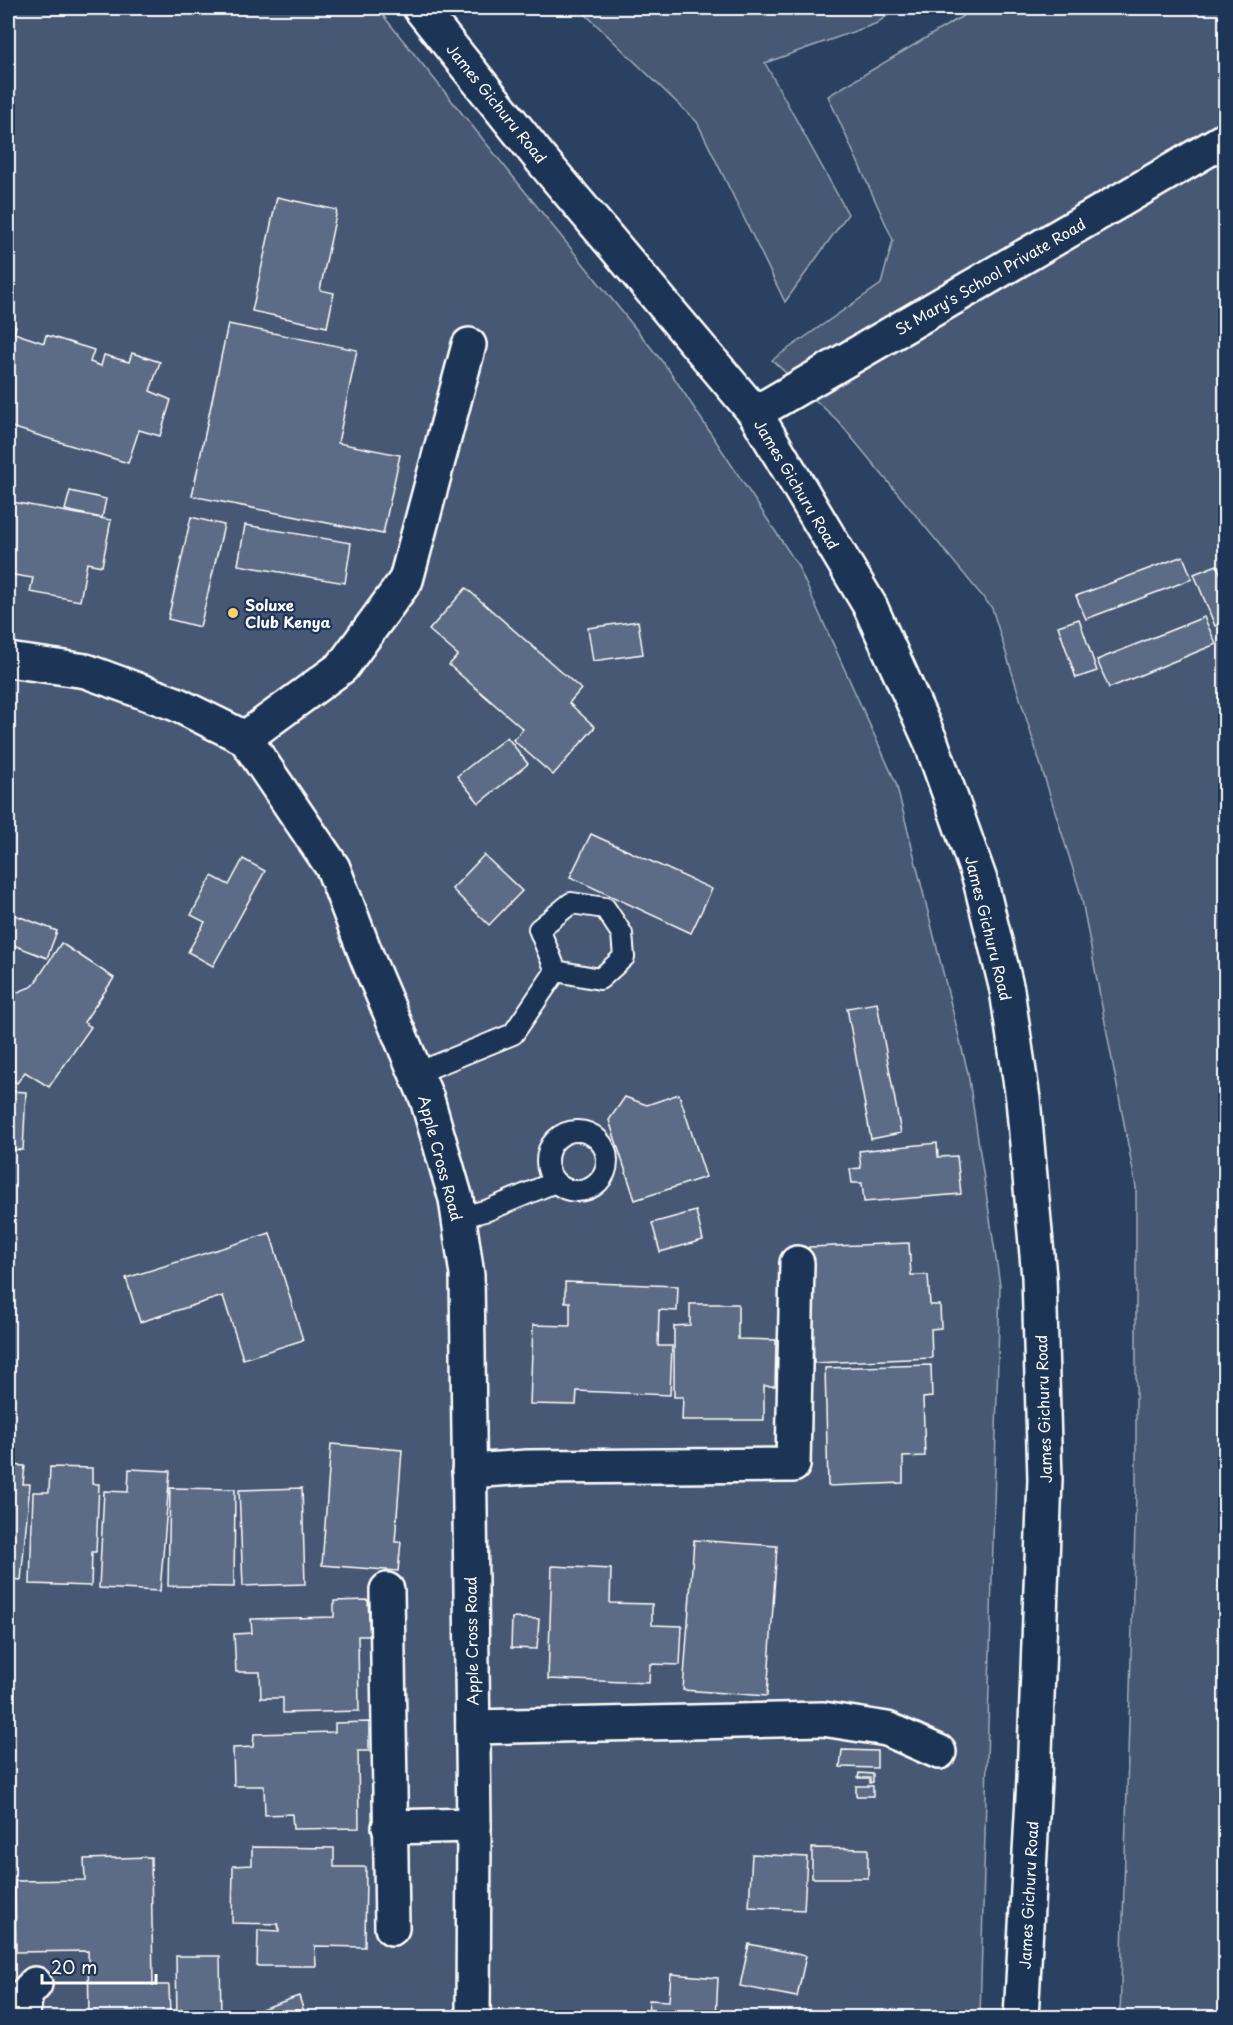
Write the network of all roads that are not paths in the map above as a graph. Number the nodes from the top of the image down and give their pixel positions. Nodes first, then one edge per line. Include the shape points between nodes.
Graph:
1 (420, 8) edge
2 (1226, 139) edge
3 (469, 345) dead end
4 (755, 413) junction
5 (8, 660) edge
6 (245, 738) junction
7 (555, 971) junction
8 (417, 1073) junction
9 (555, 1182) dead end
10 (458, 1218) junction
11 (797, 1263) dead end
12 (469, 1470) junction
13 (387, 1590) dead end
14 (472, 1727) junction
15 (939, 1752) dead end
16 (474, 1825) junction
17 (389, 1827) junction
18 (393, 1928) dead end
19 (35, 1984) dead end
20 (22, 2018) edge
21 (472, 2018) edge
22 (1021, 2018) edge

1 - 4 street, James Gichuru Road via 540,158
2 - 4 street, St Mary's School Private Road
3 - 6 street via 406,580 342,666
4 - 22 street, James Gichuru Road via 870,606 931,742 980,880 1007,990 1023,1099 1039,1278 1045,1479
5 - 6 street, Apple Cross Road via 86,671 176,704
6 - 8 street, Apple Cross Road via 333,868
7 - 7 lane via 539,929 571,903 605,908 622,934 624,957 600,979
7 - 8 lane via 513,1034
8 - 10 street, Apple Cross Road via 456,1199
9 - 10 lane
10 - 12 street, Apple Cross Road via 468,1275
11 - 12 street via 793,1465
12 - 14 street, Apple Cross Road
13 - 17 street
14 - 15 street via 823,1719 887,1729
14 - 16 street, Apple Cross Road
16 - 17 street
16 - 21 street, Apple Cross Road
17 - 18 street
19 - 20 street via 26,1994

